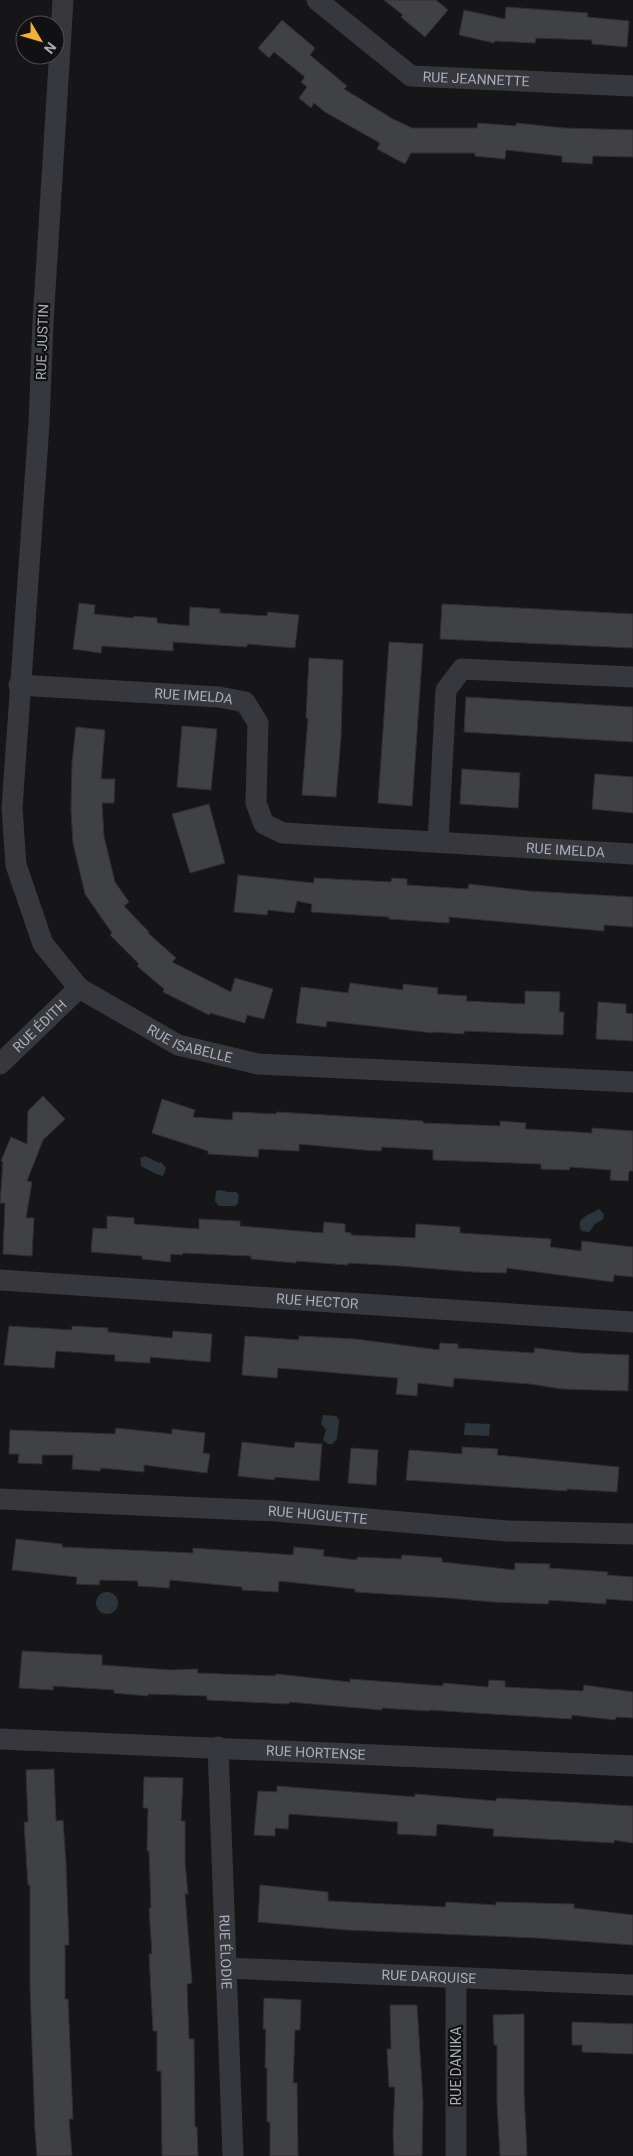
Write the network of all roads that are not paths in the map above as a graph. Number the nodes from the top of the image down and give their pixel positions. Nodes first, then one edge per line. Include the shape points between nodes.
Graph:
1 (63, 0) edge
2 (317, 0) edge
3 (633, 86) edge
4 (633, 677) edge
5 (19, 685) junction
6 (438, 842) junction
7 (633, 854) edge
8 (80, 988) junction
9 (0, 1064) edge
10 (633, 1082) edge
11 (0, 1280) edge
12 (633, 1322) edge
13 (0, 1499) edge
14 (633, 1534) edge
15 (0, 1739) edge
16 (218, 1747) junction
17 (633, 1766) edge
18 (227, 1968) junction
19 (456, 1977) junction
20 (633, 1985) edge
21 (233, 2156) edge
22 (456, 2156) edge

1 - 5 street, RUE JUSTIN via 39,424
2 - 3 street, RUE JEANNETTE via 411,76
4 - 6 street via 462,669 446,690
5 - 6 street, RUE IMELDA via 219,697 244,702 258,723 256,803 264,824 283,833
5 - 8 street, RUE ISABELLE via 12,808 16,864 43,944
6 - 7 street, RUE IMELDA
8 - 9 street, RUE ÉDITH
8 - 10 street, RUE ISABELLE via 178,1045 258,1064
11 - 12 street, RUE HECTOR
13 - 14 street, RUE HUGUETTE via 275,1511 507,1531
15 - 16 street, RUE HORTENSE
16 - 17 street, RUE HORTENSE
16 - 18 street, RUE ÉLODIE
18 - 19 street, RUE DARQUISE
18 - 21 street, RUE ÉLODIE
19 - 20 street, RUE DARQUISE
19 - 22 street, RUE DANIKA

